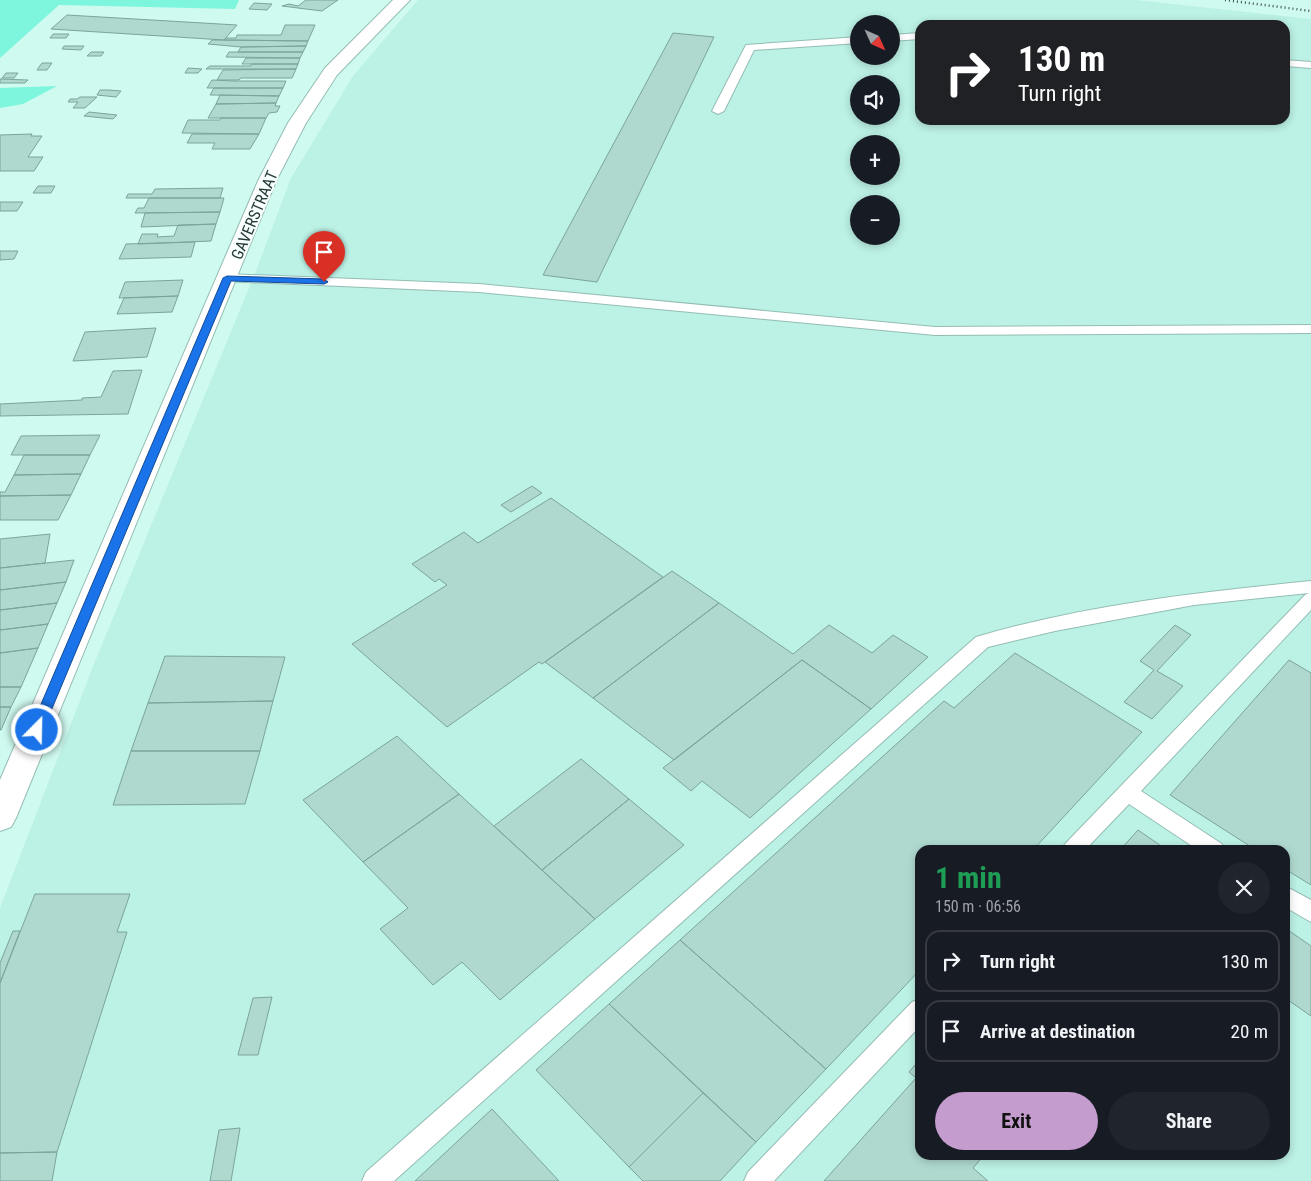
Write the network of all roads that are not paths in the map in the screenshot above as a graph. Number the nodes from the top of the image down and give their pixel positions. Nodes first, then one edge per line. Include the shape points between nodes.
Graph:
1 (402, 0) edge
2 (915, 36) edge
3 (900, 37) edge
4 (850, 41) edge
5 (1290, 63) edge
6 (1311, 65) edge
7 (718, 111) dead end
8 (227, 278) junction
9 (1311, 329) edge
10 (1311, 586) edge
11 (1311, 599) edge
12 (1127, 792) junction
13 (0, 818) edge
14 (1077, 845) edge
15 (1207, 845) edge
16 (1290, 898) edge
17 (1311, 912) edge
18 (915, 1015) edge
19 (375, 1181) edge
20 (757, 1181) edge

1 - 8 street, GAVERSTRAAT via 331,72 296,123 267,181
2 - 3 lane
4 - 7 lane via 750,47
5 - 6 lane
8 - 9 lane via 479,288 935,331
8 - 13 street, GAVERSTRAAT
10 - 19 lane via 1194,599 1055,624 982,642
11 - 12 lane
12 - 14 lane
12 - 15 lane
16 - 17 lane
18 - 20 lane

